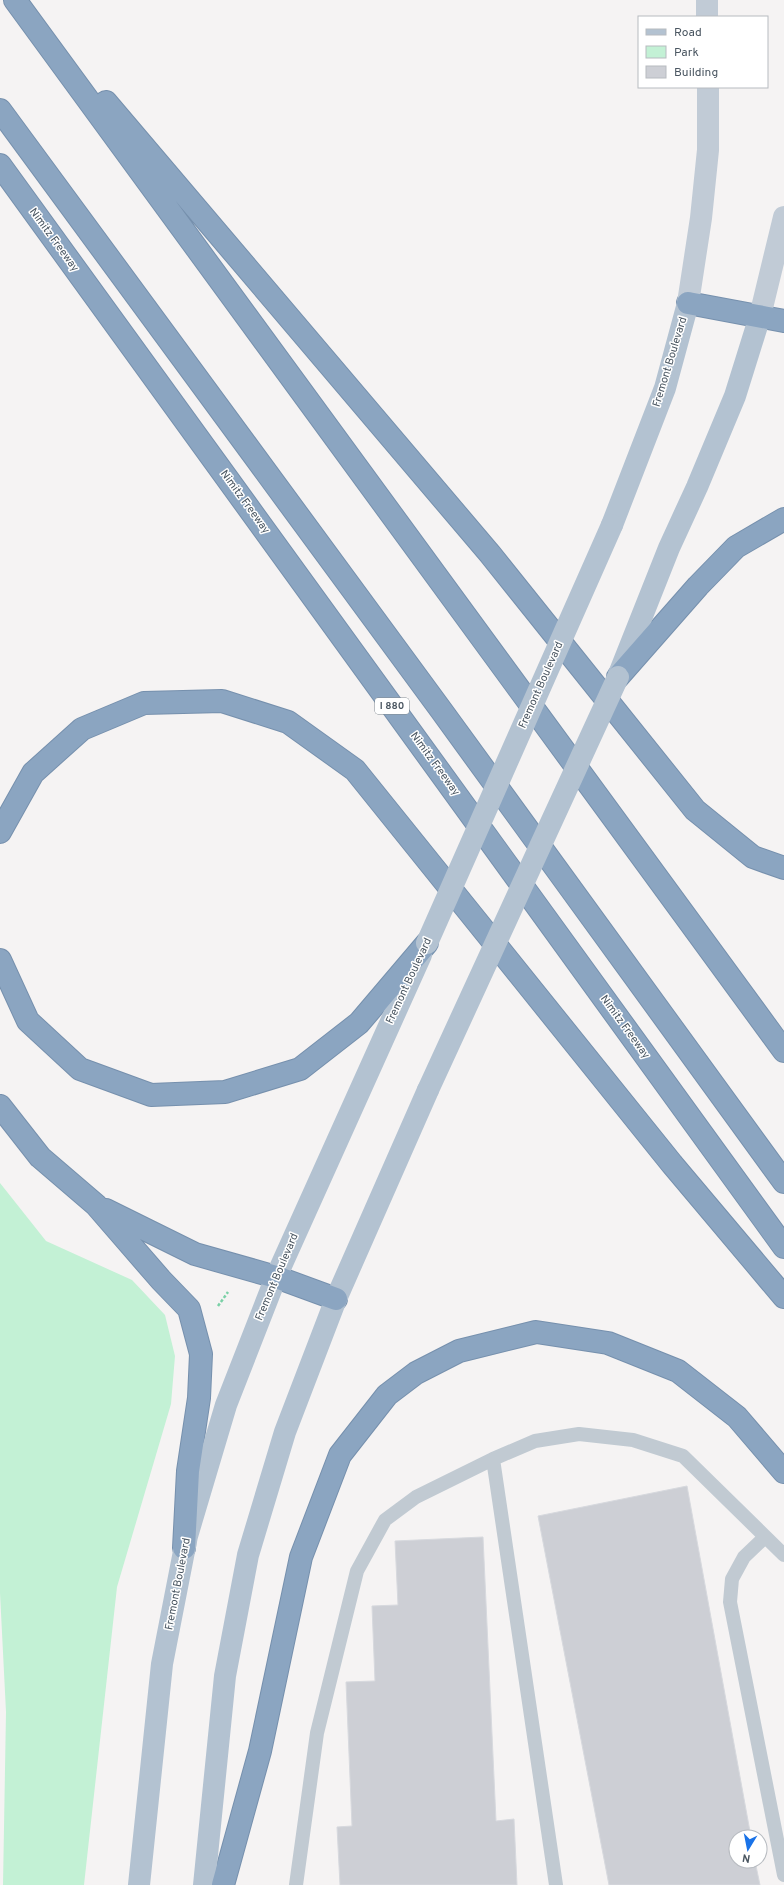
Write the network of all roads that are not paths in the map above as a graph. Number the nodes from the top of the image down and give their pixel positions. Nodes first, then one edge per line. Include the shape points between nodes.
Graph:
1 (15, 0) edge
2 (19, 0) edge
3 (707, 0) edge
4 (707, 16) edge
5 (708, 88) edge
6 (0, 110) edge
7 (0, 165) edge
8 (784, 217) edge
9 (688, 304) junction
10 (760, 316) junction
11 (784, 321) edge
12 (784, 518) edge
13 (618, 677) junction
14 (0, 832) edge
15 (784, 868) edge
16 (427, 943) junction
17 (0, 960) edge
18 (784, 1051) edge
19 (0, 1106) edge
20 (784, 1182) edge
21 (96, 1205) junction
22 (784, 1247) edge
23 (276, 1277) junction
24 (784, 1297) edge
25 (336, 1299) junction
26 (493, 1459) junction
27 (784, 1472) edge
28 (765, 1537) junction
29 (184, 1548) junction
30 (784, 1555) edge
31 (784, 1875) edge
32 (139, 1885) edge
33 (204, 1885) edge
34 (223, 1885) edge
35 (296, 1885) edge
36 (556, 1885) edge

1 - 18 highway
2 - 15 highway via 460,518 695,810 753,856
3 - 4 main road
5 - 9 main road, Fremont Boulevard via 708,150 702,218
6 - 20 highway
7 - 22 highway, Nimitz Freeway / I 880
8 - 10 main road
9 - 10 highway
9 - 16 main road, Fremont Boulevard, bridge via 665,388 612,526
10 - 11 highway
10 - 13 main road via 735,396 669,548
12 - 13 highway via 736,547
13 - 25 main road, bridge via 428,1090
14 - 24 highway via 33,772 82,729 144,703 222,701 288,722 355,770 672,1164
16 - 17 highway via 359,1023 300,1069 225,1092 151,1095 80,1069 28,1021
16 - 23 main road, Fremont Boulevard
19 - 21 highway via 40,1157
21 - 23 highway via 195,1254
21 - 29 highway via 188,1309 201,1354 199,1398 188,1471
23 - 25 highway
23 - 29 main road, Fremont Boulevard via 226,1406
25 - 33 main road via 285,1432 248,1555 225,1676
26 - 28 lane via 535,1441 580,1434 633,1440 684,1456
26 - 35 lane via 416,1497 385,1520 357,1571 317,1733
26 - 36 lane
27 - 34 highway via 737,1417 678,1371 608,1343 536,1332 459,1351 416,1373 387,1395 340,1455 303,1550 260,1751
28 - 30 lane
28 - 31 lane via 744,1557 732,1579 730,1602
29 - 32 main road, Fremont Boulevard via 162,1664

